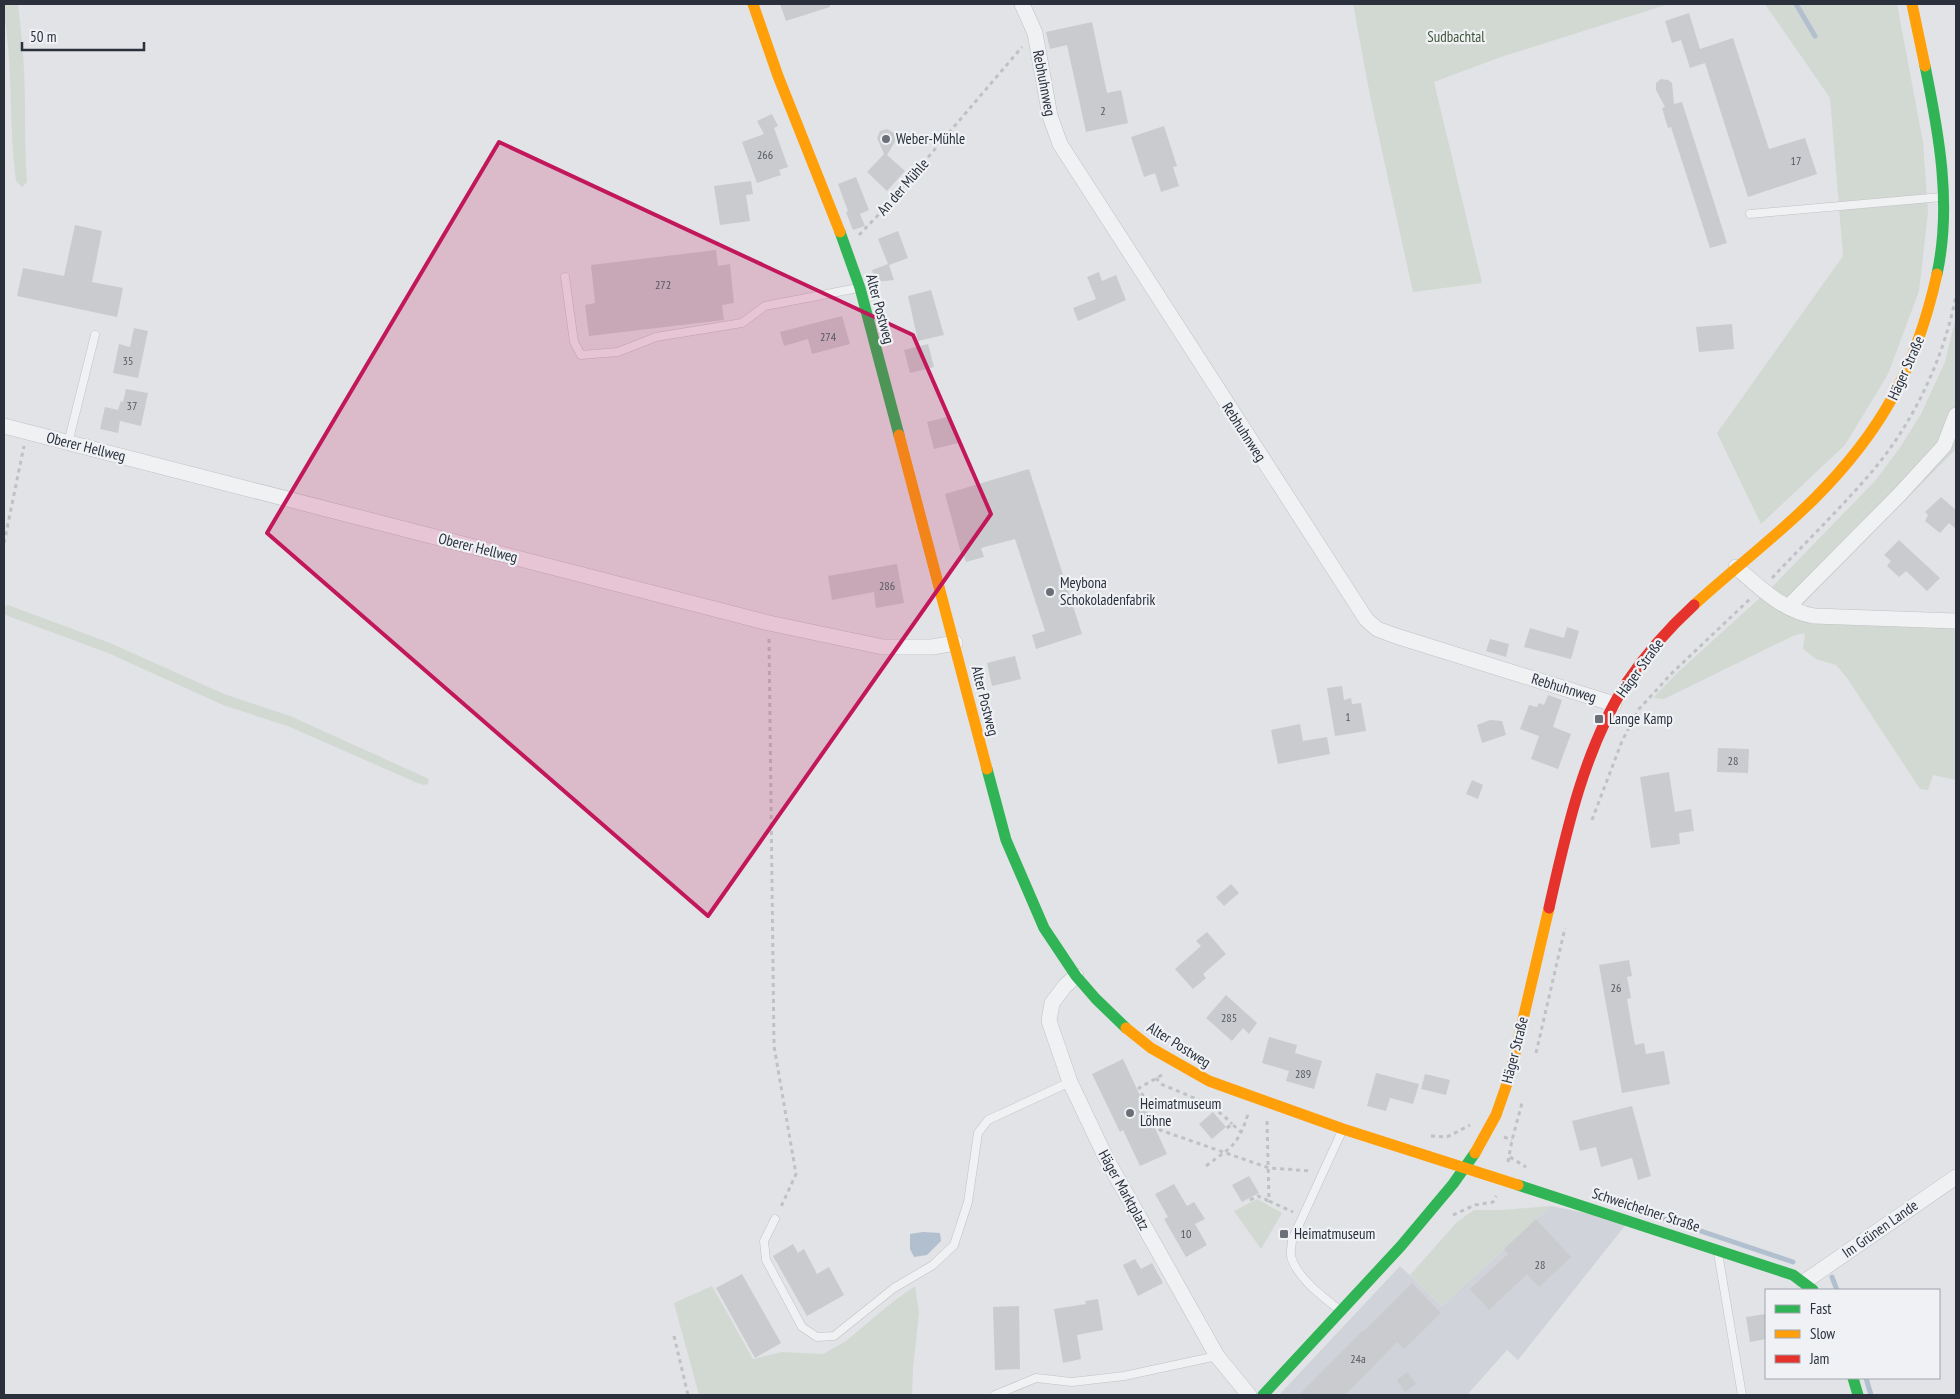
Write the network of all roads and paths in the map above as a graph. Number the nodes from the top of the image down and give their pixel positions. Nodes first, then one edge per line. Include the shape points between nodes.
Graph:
1 (753, 4) edge
2 (1022, 4) edge
3 (1912, 4) edge
4 (1035, 33) junction
5 (1944, 196) junction
6 (1750, 214) dead end
7 (847, 248) junction
8 (565, 277) dead end
9 (860, 288) junction
10 (95, 335) dead end
11 (1956, 415) edge
12 (4, 426) edge
13 (27, 432) junction
14 (68, 443) junction
15 (4, 544) edge
16 (1736, 568) junction
17 (1788, 607) junction
18 (1956, 621) edge
19 (769, 623) junction
20 (955, 643) junction
21 (1614, 704) junction
22 (1639, 709) dead end
23 (1591, 822) dead end
24 (1566, 924) dead end
25 (1076, 976) junction
26 (1536, 1054) dead end
27 (1170, 1059) junction
28 (1156, 1078) junction
29 (1070, 1082) junction
30 (1253, 1097) junction
31 (1523, 1102) dead end
32 (1271, 1103) junction
33 (1232, 1124) junction
34 (1227, 1128) dead end
35 (1343, 1129) junction
36 (1488, 1131) junction
37 (1242, 1133) junction
38 (1430, 1136) dead end
39 (1512, 1140) junction
40 (1224, 1152) junction
41 (1510, 1157) dead end
42 (1206, 1166) dead end
43 (1269, 1168) junction
44 (1464, 1168) junction
45 (1322, 1175) junction
46 (1956, 1177) edge
47 (1250, 1200) dead end
48 (1270, 1201) junction
49 (1303, 1217) junction
50 (775, 1219) joint
51 (1717, 1249) junction
52 (1808, 1286) edge
53 (1342, 1312) junction
54 (674, 1336) dead end
55 (1218, 1356) junction
56 (1853, 1379) edge
57 (688, 1395) edge
58 (995, 1395) edge
59 (1249, 1395) edge
60 (1263, 1395) edge
61 (1742, 1395) edge
62 (1858, 1395) edge

1 - 7 street, Alter Postweg via 767,48
2 - 4 street, Rebhuhnweg
3 - 5 street, Häger Straße via 1938,139
4 - 7 path, An der Mühle
4 - 21 street, Rebhuhnweg via 1050,116 1060,144 1366,619 1377,629 1396,636
5 - 6 lane
5 - 16 street, Häger Straße via 1943,239 1932,298 1918,346 1898,392 1875,429 1846,465 1787,525
7 - 9 street, Alter Postweg
8 - 9 lane via 574,342 581,356 618,352 656,337 742,323 765,306
9 - 20 street, Alter Postweg
10 - 14 lane
11 - 17 street via 1944,446
12 - 13 street, Oberer Hellweg
13 - 14 street, Oberer Hellweg
13 - 15 path
14 - 19 street, Oberer Hellweg
16 - 17 street
16 - 21 street, Häger Straße via 1670,629 1639,666
17 - 18 street via 1814,616
19 - 20 street, Oberer Hellweg via 883,647 932,647
19 - 50 path via 774,1046 796,1174
20 - 25 street, Alter Postweg via 1006,840 1044,928
21 - 36 street, Häger Straße via 1596,742 1566,834 1518,1045 1500,1106
22 - 23 path via 1622,741
24 - 26 path
25 - 27 street, Alter Postweg via 1122,1025
25 - 29 street, Häger Marktplatz via 1052,1003 1049,1021
27 - 28 path via 1163,1074
27 - 30 street, Alter Postweg via 1209,1081
28 - 33 path via 1161,1084 1208,1104
28 - 40 path via 1139,1088 1160,1130
29 - 50 lane via 988,1120 978,1133 968,1202 954,1245 933,1265 894,1288 834,1336 817,1337 802,1327 766,1260 764,1241
29 - 55 street, Häger Marktplatz via 1107,1160
30 - 32 street, Alter Postweg
30 - 37 path
31 - 39 path
32 - 35 street, Alter Postweg
32 - 43 path via 1267,1119
33 - 34 path
33 - 37 path
35 - 44 street, Alter Postweg
35 - 45 lane
36 - 38 path via 1470,1125 1447,1137
36 - 39 path
36 - 44 street, Häger Straße
37 - 40 path
39 - 41 path
40 - 42 path
40 - 43 path
43 - 45 path via 1312,1171
43 - 48 path
44 - 51 street, Schweichelner Straße
44 - 53 street, Häger Straße via 1440,1201
45 - 49 lane
46 - 52 street, Im Grünen Lande
47 - 48 path via 1258,1196
48 - 49 path
49 - 53 lane via 1292,1240 1290,1254 1293,1262 1314,1290
51 - 52 street, Schweichelner Straße via 1793,1275
51 - 61 lane
53 - 60 street, Häger Straße
54 - 57 path
55 - 58 lane via 1124,1376 1072,1382 1036,1378
55 - 59 street, Häger Marktplatz
56 - 62 street

